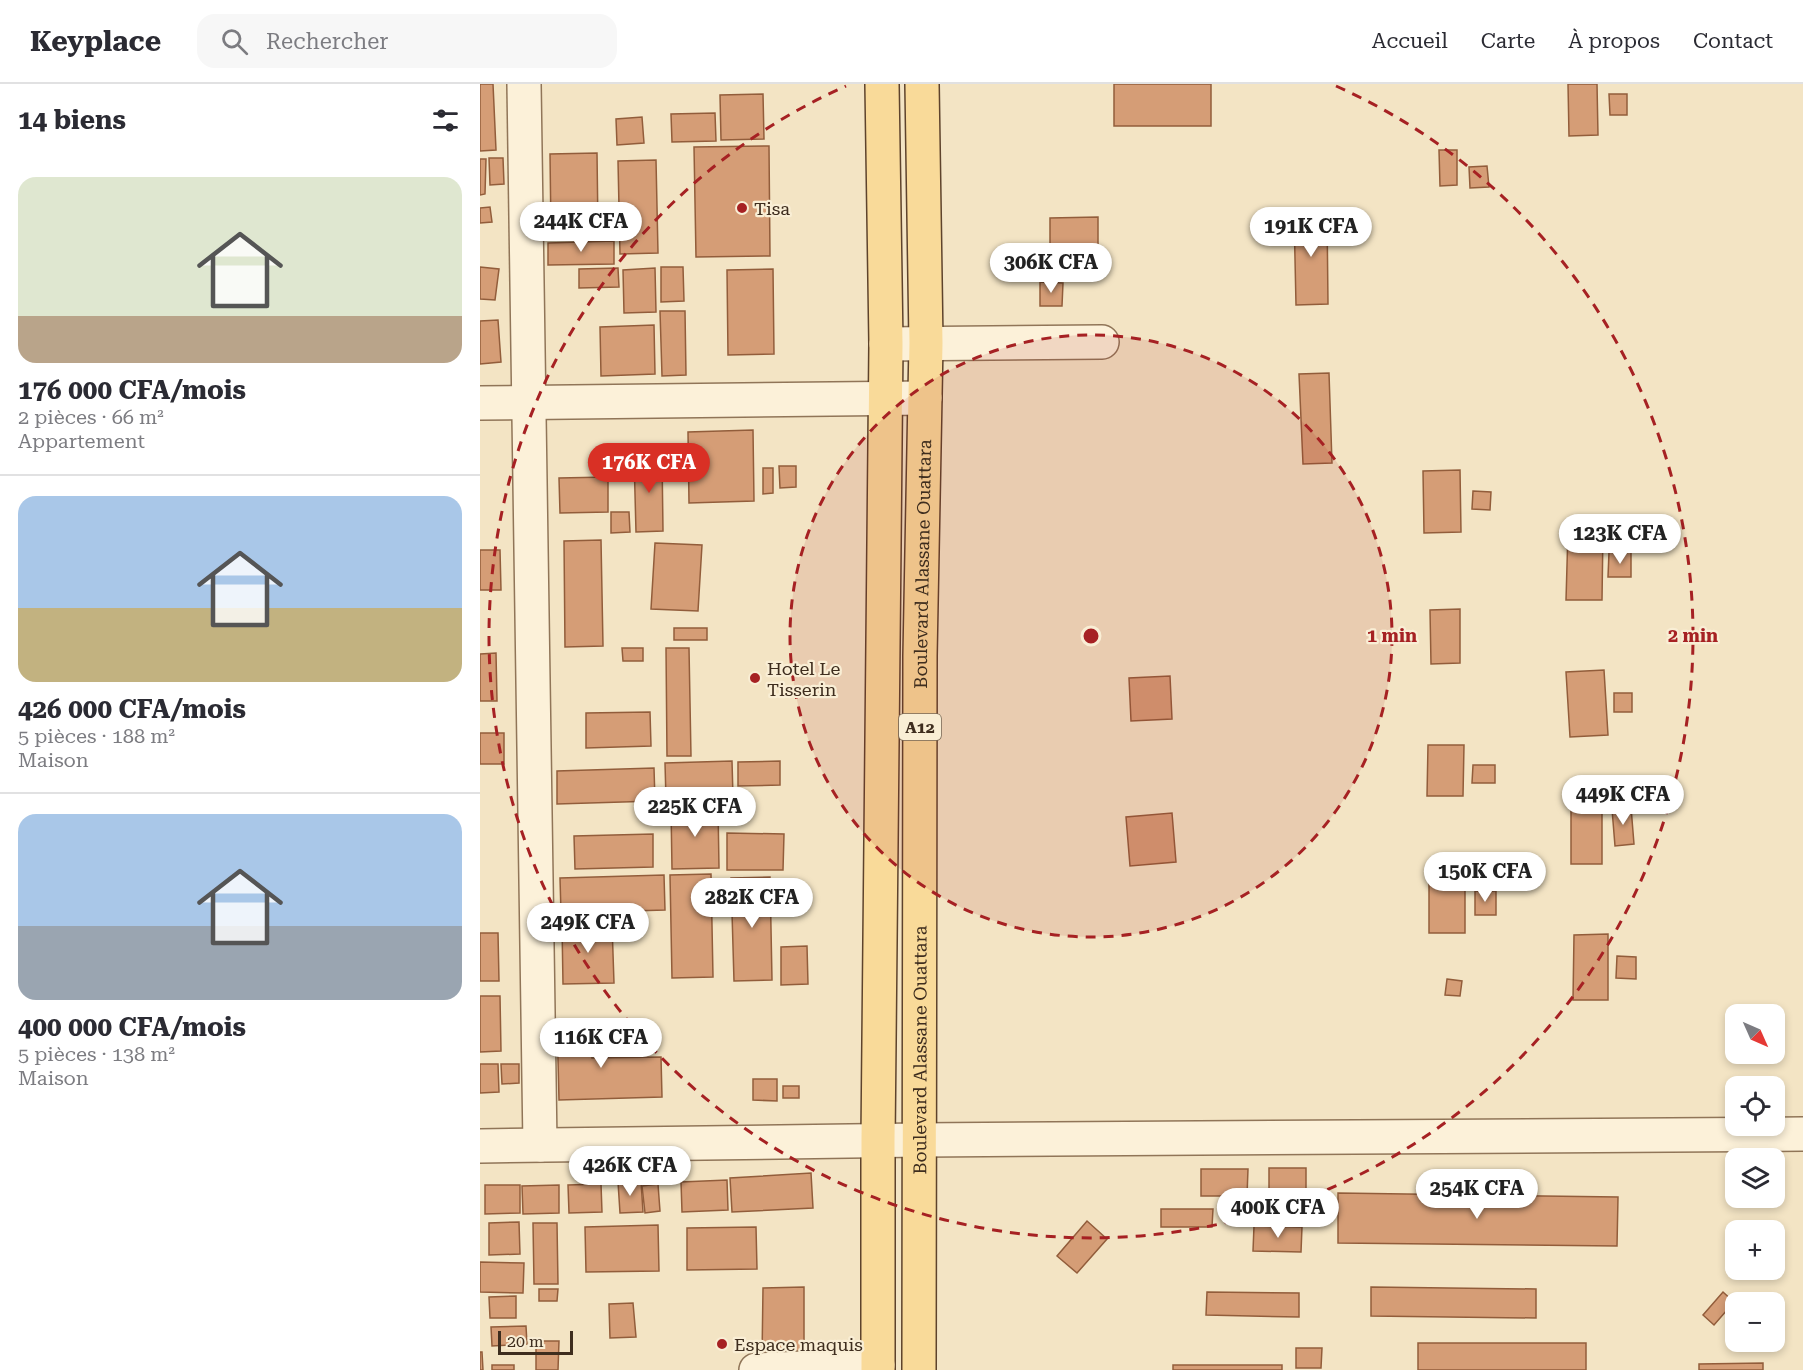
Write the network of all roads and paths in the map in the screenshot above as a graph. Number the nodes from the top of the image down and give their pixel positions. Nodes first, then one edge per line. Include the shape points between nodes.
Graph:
1 (524, 84) edge
2 (882, 84) edge
3 (922, 84) edge
4 (1102, 342) dead end
5 (926, 343) junction
6 (886, 344) junction
7 (925, 398) junction
8 (885, 399) junction
9 (528, 402) junction
10 (480, 403) edge
11 (1803, 1134) edge
12 (920, 1140) junction
13 (878, 1141) junction
14 (540, 1145) junction
15 (480, 1146) edge
16 (878, 1368) edge
17 (756, 1370) edge
18 (919, 1370) edge

1 - 9 street
2 - 6 main road, A12
3 - 5 main road, Boulevard Alassane Ouattara / A12
4 - 5 street
5 - 6 street
5 - 7 main road, Boulevard Alassane Ouattara / A12
6 - 8 main road, A12
7 - 8 street
7 - 12 main road, Boulevard Alassane Ouattara / A12 via 920,668
8 - 9 street
8 - 13 main road, A12
9 - 10 street
9 - 14 street
11 - 12 street
12 - 13 street
12 - 18 main road, Boulevard Alassane Ouattara / A12
13 - 14 street
13 - 16 main road, A12
14 - 15 street
16 - 17 street

